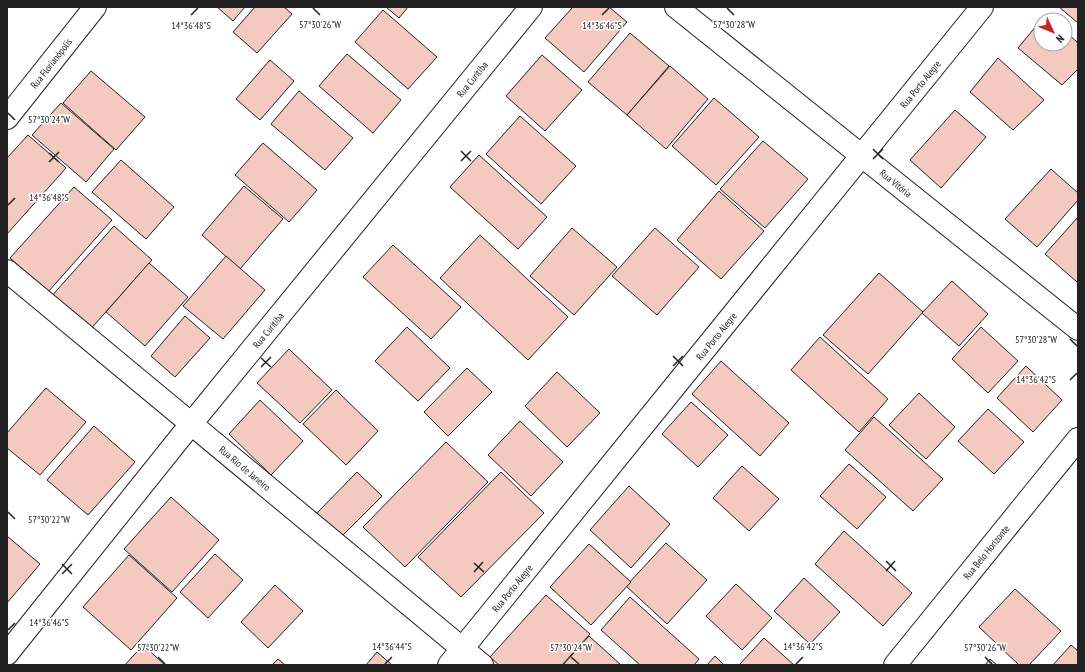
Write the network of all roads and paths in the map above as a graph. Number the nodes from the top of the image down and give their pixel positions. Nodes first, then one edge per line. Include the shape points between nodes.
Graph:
1 (95, 7) edge
2 (531, 7) edge
3 (676, 7) edge
4 (982, 7) edge
5 (7, 118) edge
6 (862, 156) junction
7 (7, 271) edge
8 (1078, 329) edge
9 (192, 424) junction
10 (1078, 439) edge
11 (7, 654) edge
12 (456, 657) edge
13 (482, 665) edge
14 (895, 665) edge

1 - 5 street, Rua Florianópolis
2 - 9 street, Rua Curitiba
3 - 6 street, Rua Vitória
4 - 6 street, Rua Porto Alegre
6 - 8 street, Rua Vitória
6 - 12 street, Rua Porto Alegre
7 - 9 street, Rua Rio de Janeiro
9 - 11 street, Rua Curitiba
9 - 12 street, Rua Rio de Janeiro
10 - 14 street, Rua Belo Horizonte
12 - 13 street, Rua Rio de Janeiro

